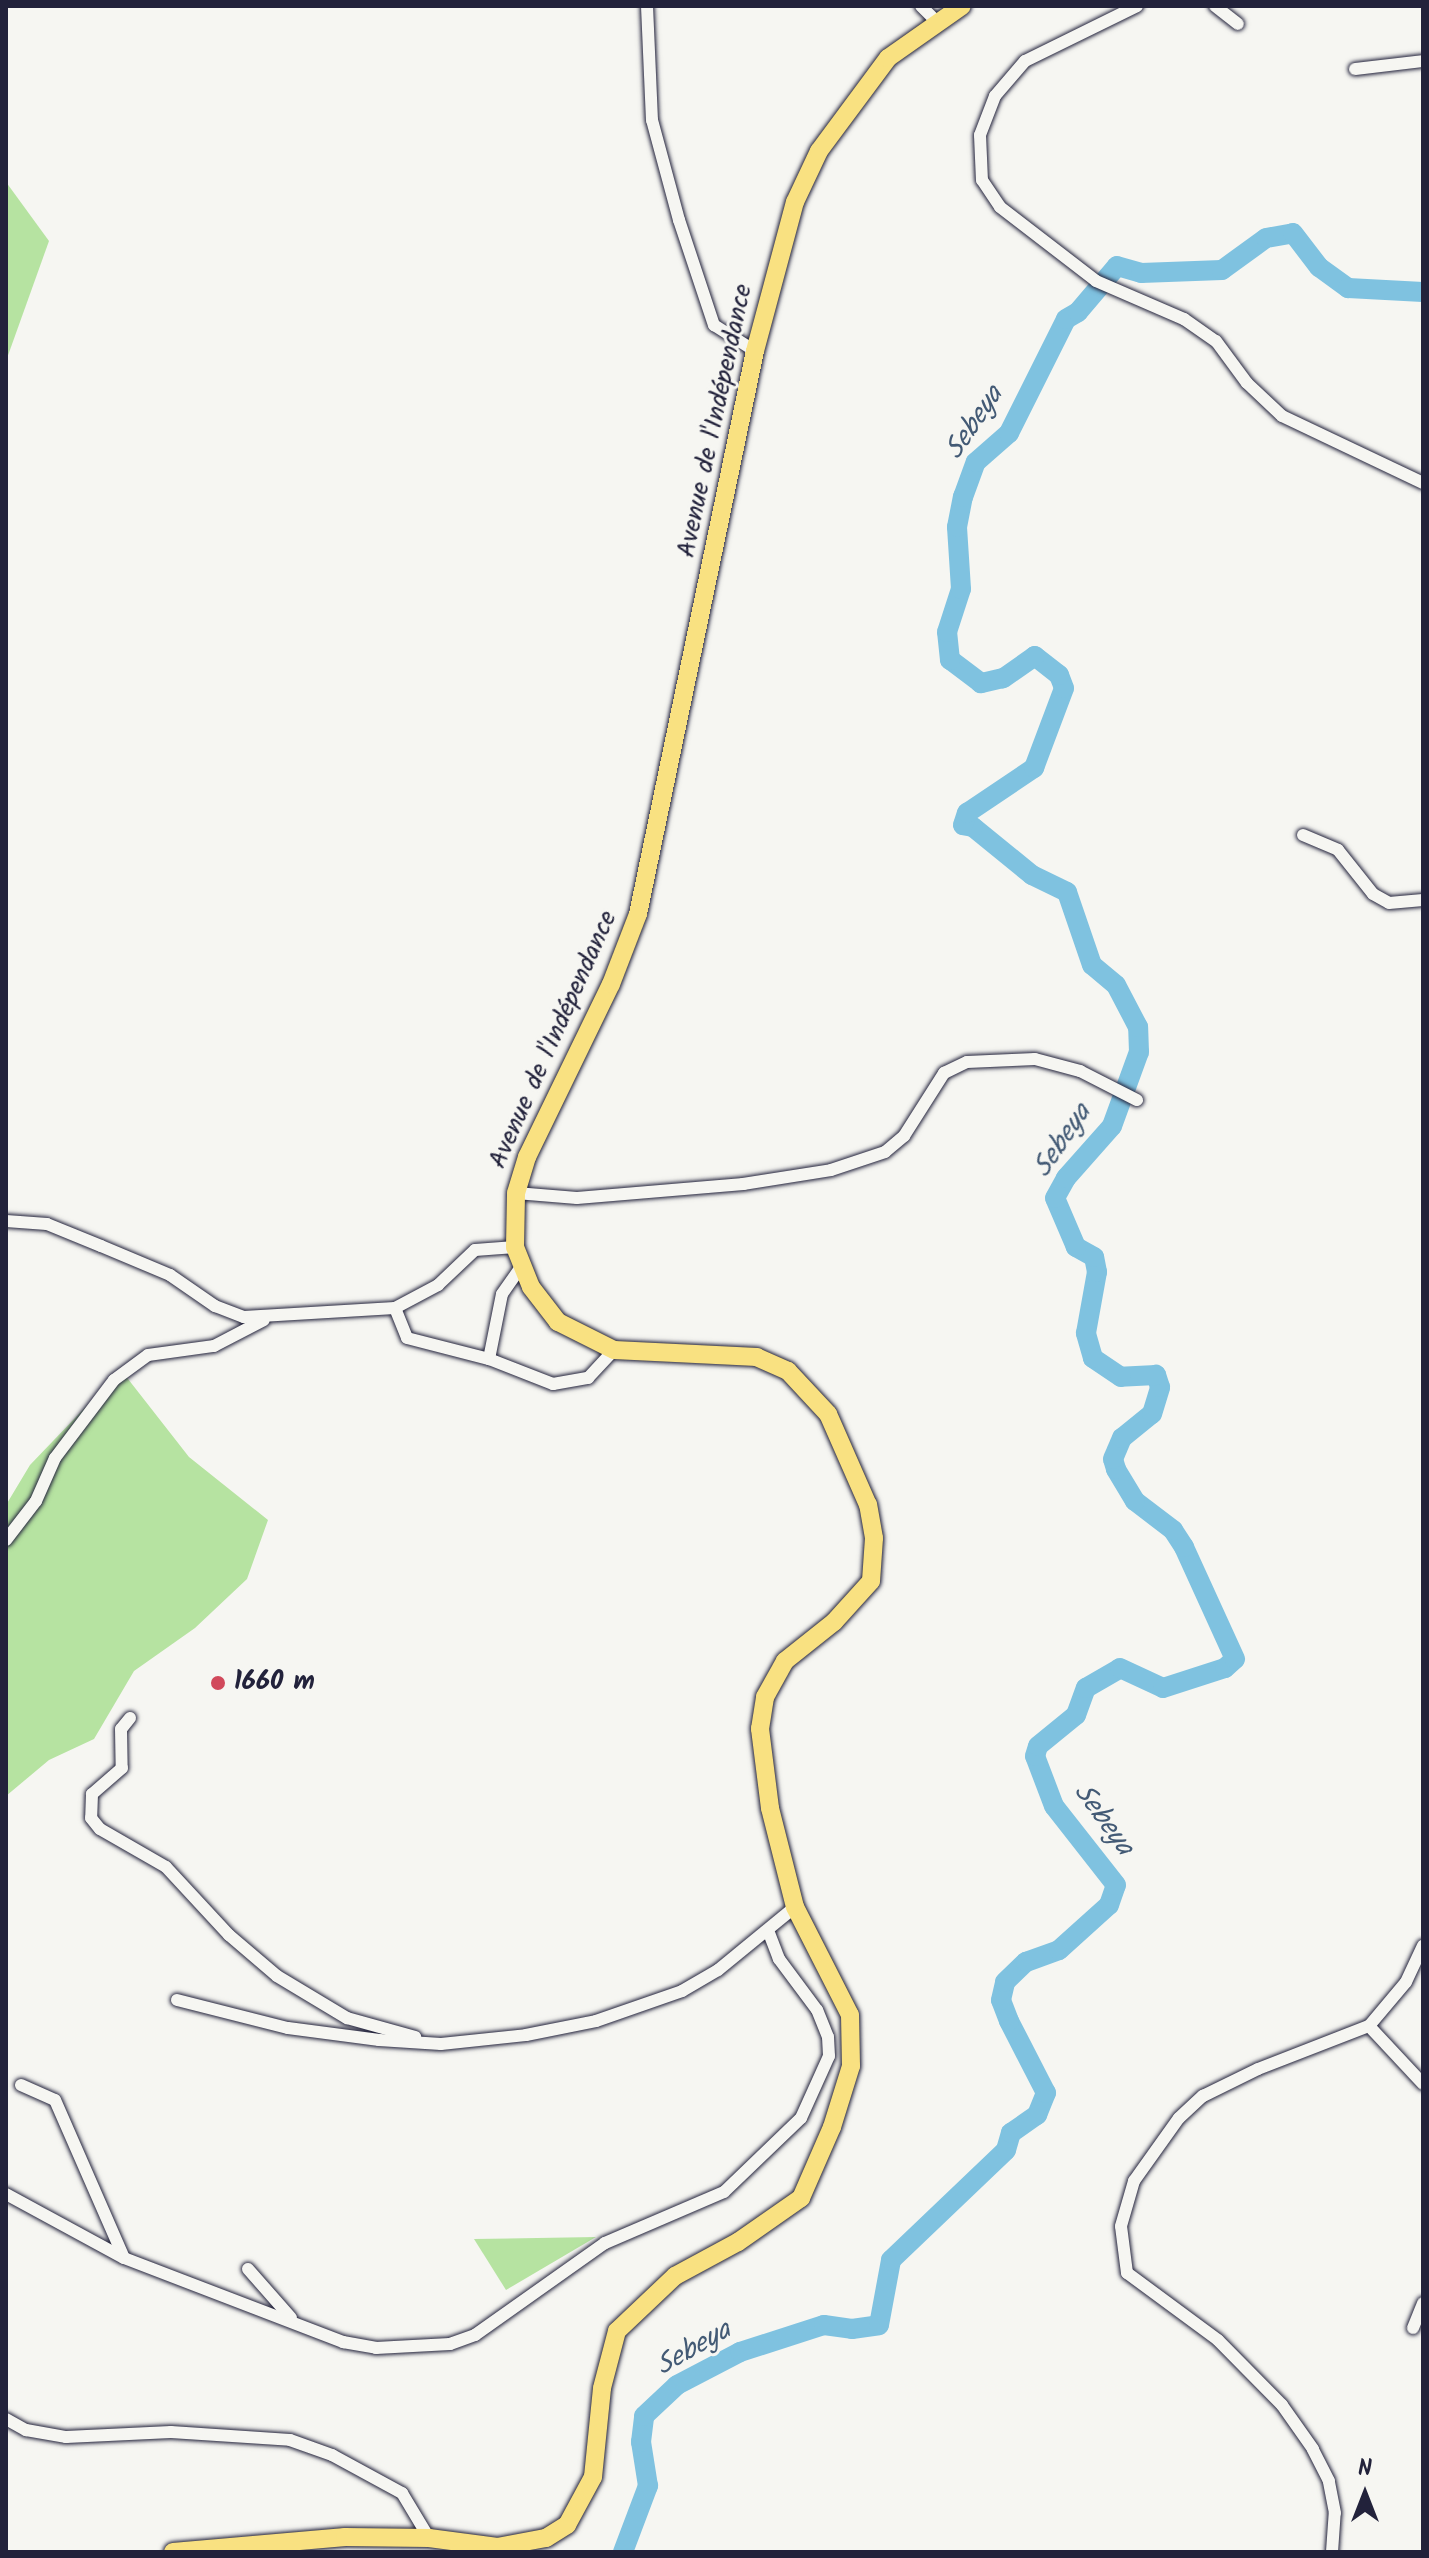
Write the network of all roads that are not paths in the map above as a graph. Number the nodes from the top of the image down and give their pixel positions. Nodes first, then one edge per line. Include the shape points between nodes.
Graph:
1 (647, 6) edge
2 (921, 6) edge
3 (962, 6) edge
4 (1137, 6) edge
5 (1215, 6) edge
6 (936, 21) junction
7 (1238, 24) dead end
8 (1423, 61) edge
9 (1355, 69) dead end
10 (755, 351) junction
11 (1423, 483) edge
12 (1303, 835) dead end
13 (1423, 900) edge
14 (1128, 1097) dead end
15 (516, 1193) junction
16 (6, 1221) edge
17 (519, 1256) junction
18 (395, 1308) junction
19 (267, 1318) junction
20 (614, 1350) junction
21 (489, 1359) junction
22 (6, 1540) edge
23 (130, 1718) dead end
24 (795, 1907) junction
25 (768, 1931) junction
26 (1423, 1946) edge
27 (177, 2000) dead end
28 (1369, 2026) junction
29 (441, 2044) junction
30 (1423, 2084) edge
31 (21, 2085) dead end
32 (6, 2194) edge
33 (124, 2258) junction
34 (248, 2269) dead end
35 (1423, 2303) edge
36 (293, 2320) junction
37 (1413, 2328) dead end
38 (6, 2419) edge
39 (429, 2538) junction
40 (173, 2552) edge
41 (1332, 2552) edge

1 - 10 street via 652,120 707,311 714,325
2 - 6 street
3 - 6 highway, Avenue de l'Indépendance
4 - 11 street via 1025,61 995,96 980,135 982,180 1000,207 1096,281 1184,319 1216,341 1247,383 1282,416
5 - 7 street
6 - 10 highway, Avenue de l'Indépendance via 888,58 819,151 795,202
8 - 9 street
10 - 15 highway, Avenue de l'Indépendance via 638,914
12 - 13 street via 1338,850 1373,894 1389,903
14 - 15 street via 1080,1071 1035,1059 967,1062 944,1073 904,1136 885,1152 831,1170 577,1198
15 - 17 highway, Avenue de l'Indépendance
16 - 19 street via 47,1224 170,1275 225,1311
17 - 18 street via 475,1250 438,1285
17 - 20 highway, Avenue de l'Indépendance via 531,1287 558,1322
17 - 21 street via 502,1294
18 - 19 street
18 - 21 street via 407,1338
19 - 22 street via 214,1346 148,1355 114,1380 55,1458 36,1501
20 - 21 street via 603,1366 571,1384 553,1384
20 - 24 highway, Avenue de l'Indépendance via 757,1357 788,1371 828,1414 868,1505 874,1538 871,1581 834,1622 785,1661 765,1697 762,1754
23 - 29 street via 121,1729 122,1768 92,1794 91,1818 100,1829 166,1867 229,1935 320,2004 347,2018
24 - 25 street
24 - 39 highway, Avenue de l'Indépendance via 850,2015 854,2039 832,2127 801,2198 738,2242 675,2276 617,2331 602,2388 593,2477 567,2525 546,2538 497,2547
25 - 29 street via 718,1970 638,2008 526,2035
25 - 36 street via 794,1983 817,2010 829,2056 801,2118 724,2192 605,2243 475,2335 450,2344 376,2348 343,2342
26 - 28 street via 1406,1982
27 - 29 street via 288,2028
28 - 30 street
28 - 41 street via 1203,2096 1155,2147 1134,2181 1121,2226 1127,2273 1218,2340 1282,2405 1313,2449 1333,2502
31 - 33 street via 55,2100
32 - 33 street
33 - 36 street
34 - 36 street
35 - 37 street
38 - 39 street via 26,2430 66,2437 171,2432 290,2440 332,2455 402,2493
39 - 40 highway, Avenue de l'Indépendance via 271,2540

